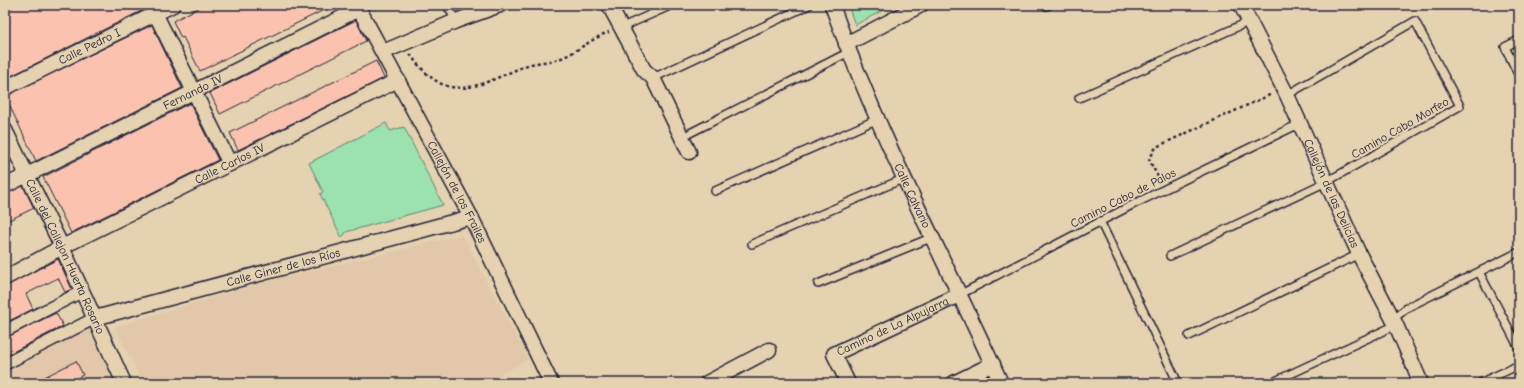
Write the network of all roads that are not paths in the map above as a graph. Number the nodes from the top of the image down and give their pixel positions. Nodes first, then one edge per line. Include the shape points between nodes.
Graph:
1 (173, 5) edge
2 (448, 5) edge
3 (500, 5) edge
4 (609, 5) edge
5 (672, 5) edge
6 (809, 5) edge
7 (832, 5) edge
8 (921, 5) edge
9 (1241, 5) edge
10 (358, 7) edge
11 (153, 9) edge
12 (456, 21) junction
13 (1248, 22) junction
14 (620, 28) junction
15 (1519, 40) edge
16 (847, 48) junction
17 (383, 52) junction
18 (1519, 76) edge
19 (653, 78) junction
20 (398, 80) junction
21 (5, 88) edge
22 (194, 92) junction
23 (1285, 92) junction
24 (1079, 98) dead end
25 (878, 119) junction
26 (1299, 124) junction
27 (5, 130) edge
28 (690, 133) dead end
29 (689, 152) dead end
30 (230, 164) junction
31 (27, 175) junction
32 (905, 178) junction
33 (1326, 182) junction
34 (5, 186) edge
35 (715, 191) dead end
36 (471, 217) junction
37 (1100, 221) junction
38 (933, 237) junction
39 (752, 244) dead end
40 (62, 247) junction
41 (1519, 252) edge
42 (1359, 254) junction
43 (1170, 256) dead end
44 (1479, 272) junction
45 (5, 278) edge
46 (818, 284) dead end
47 (83, 291) junction
48 (959, 295) junction
49 (95, 318) junction
50 (1394, 322) junction
51 (5, 331) edge
52 (1189, 336) dead end
53 (1518, 346) edge
54 (769, 350) dead end
55 (5, 364) edge
56 (993, 364) junction
57 (1519, 364) edge
58 (124, 383) edge
59 (551, 383) edge
60 (707, 383) edge
61 (848, 383) edge
62 (954, 383) edge
63 (1001, 383) edge
64 (1178, 383) edge
65 (1270, 383) edge
66 (1422, 383) edge
67 (1480, 383) edge

1 - 11 street, Calle Pedro I
2 - 12 lane
3 - 12 street
4 - 14 street
5 - 14 lane
6 - 19 lane
7 - 16 street, Calle Calvario
8 - 16 street
9 - 13 street, Callejón de las Delicias
10 - 17 street, Callejón de los Frailes
10 - 22 street, Fernando IV
11 - 21 street, Calle Pedro I
11 - 22 street
12 - 17 street
13 - 23 street, Callejón de las Delicias
13 - 24 lane
14 - 19 street via 644,70
15 - 18 lane via 1505,47
16 - 25 street, Calle Calvario
16 - 28 lane
17 - 20 street, Callejón de los Frailes
19 - 29 street
20 - 30 street, Calle Carlos IV
20 - 36 street, Callejón de los Frailes
22 - 30 street
22 - 31 street, Fernando IV
23 - 26 street, Callejón de las Delicias
23 - 33 lane, Camino Cabo Morfeo via 1415,21 1460,106
25 - 32 street, Calle Calvario
25 - 35 lane
26 - 33 street, Callejón de las Delicias
26 - 37 lane, Camino Cabo de Palos
27 - 31 street, Calle del Callejon Huerta Rosario
30 - 40 street, Calle Carlos IV
31 - 34 street, Fernando IV
31 - 40 street, Calle del Callejon Huerta Rosario
32 - 38 street, Calle Calvario
32 - 39 lane
33 - 42 street, Callejón de las Delicias
33 - 43 lane
36 - 49 street, Calle Giner de los Ríos
36 - 59 street, Callejón de los Frailes
37 - 48 lane, Camino Cabo de Palos
37 - 64 lane
38 - 46 lane
38 - 48 street, Calle Calvario
40 - 45 street, Calle Carlos IV
40 - 47 street, Calle del Callejon Huerta Rosario
41 - 44 lane
42 - 50 street, Callejón de las Delicias
42 - 52 lane
44 - 50 lane via 1408,307
44 - 53 lane
47 - 49 street, Calle del Callejon Huerta Rosario
47 - 51 street
48 - 56 street, Calle Calvario
48 - 61 street, Camino de La Alpujarra via 834,354
49 - 55 street
49 - 58 street, Calle del Callejon Huerta Rosario
50 - 65 lane
50 - 66 street, Callejón de las Delicias
54 - 60 street
56 - 62 street
56 - 63 street, Calle Calvario
57 - 67 lane

